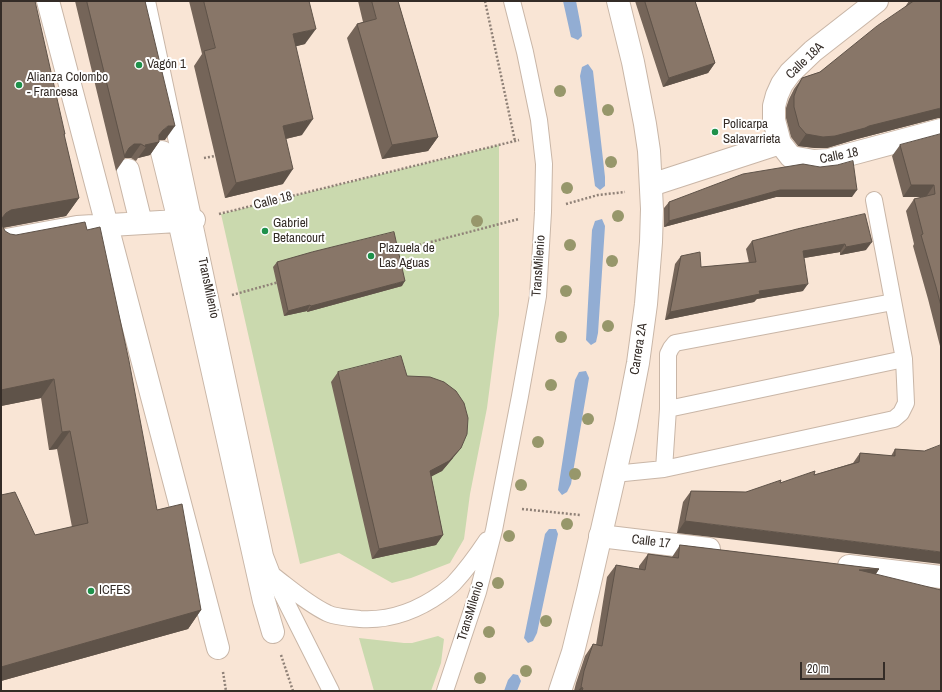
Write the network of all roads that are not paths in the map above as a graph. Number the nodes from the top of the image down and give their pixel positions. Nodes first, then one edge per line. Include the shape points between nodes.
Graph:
1 (48, 1) edge
2 (147, 1) edge
3 (512, 1) edge
4 (618, 1) edge
5 (876, 1) edge
6 (941, 130) edge
7 (780, 143) junction
8 (162, 152) dead end
9 (128, 170) edge
10 (651, 185) junction
11 (874, 200) dead end
12 (186, 221) junction
13 (141, 223) junction
14 (107, 225) junction
15 (1, 242) edge
16 (893, 302) junction
17 (904, 359) junction
18 (668, 409) junction
19 (664, 470) junction
20 (614, 474) junction
21 (494, 530) junction
22 (600, 536) junction
23 (727, 552) edge
24 (830, 564) edge
25 (272, 574) junction
26 (941, 577) edge
27 (273, 632) road end
28 (218, 648) dead end
29 (331, 691) edge
30 (445, 691) edge
31 (560, 691) edge

1 - 14 street
2 - 12 lane, TransMilenio
3 - 21 lane, TransMilenio via 526,52 539,120 544,164 543,212 538,296
4 - 10 street, Carrera 2A via 645,124
5 - 7 street, Calle 18A via 813,51 782,84 774,106 774,120
6 - 7 street, Calle 18 via 829,160 814,161 791,157
7 - 10 street
8 - 12 street
9 - 13 street
10 - 20 street, Carrera 2A via 651,242 646,304 638,363
11 - 16 lane
12 - 13 street
12 - 25 lane, TransMilenio via 211,300 265,556
12 - 27 street via 264,601
13 - 14 street
14 - 15 street via 77,227
14 - 28 street
16 - 17 lane
16 - 18 lane via 675,343 668,354
17 - 18 lane
17 - 19 lane via 906,403 894,419
18 - 19 lane
19 - 20 lane
20 - 22 street, Carrera 2A
21 - 25 lane, TransMilenio via 453,584 411,612 390,617 369,620 328,614 309,603
21 - 30 lane, TransMilenio via 478,592
22 - 23 street, Calle 17
22 - 31 street, Carrera 2A via 573,652
24 - 26 street
25 - 29 lane, TransMilenio

